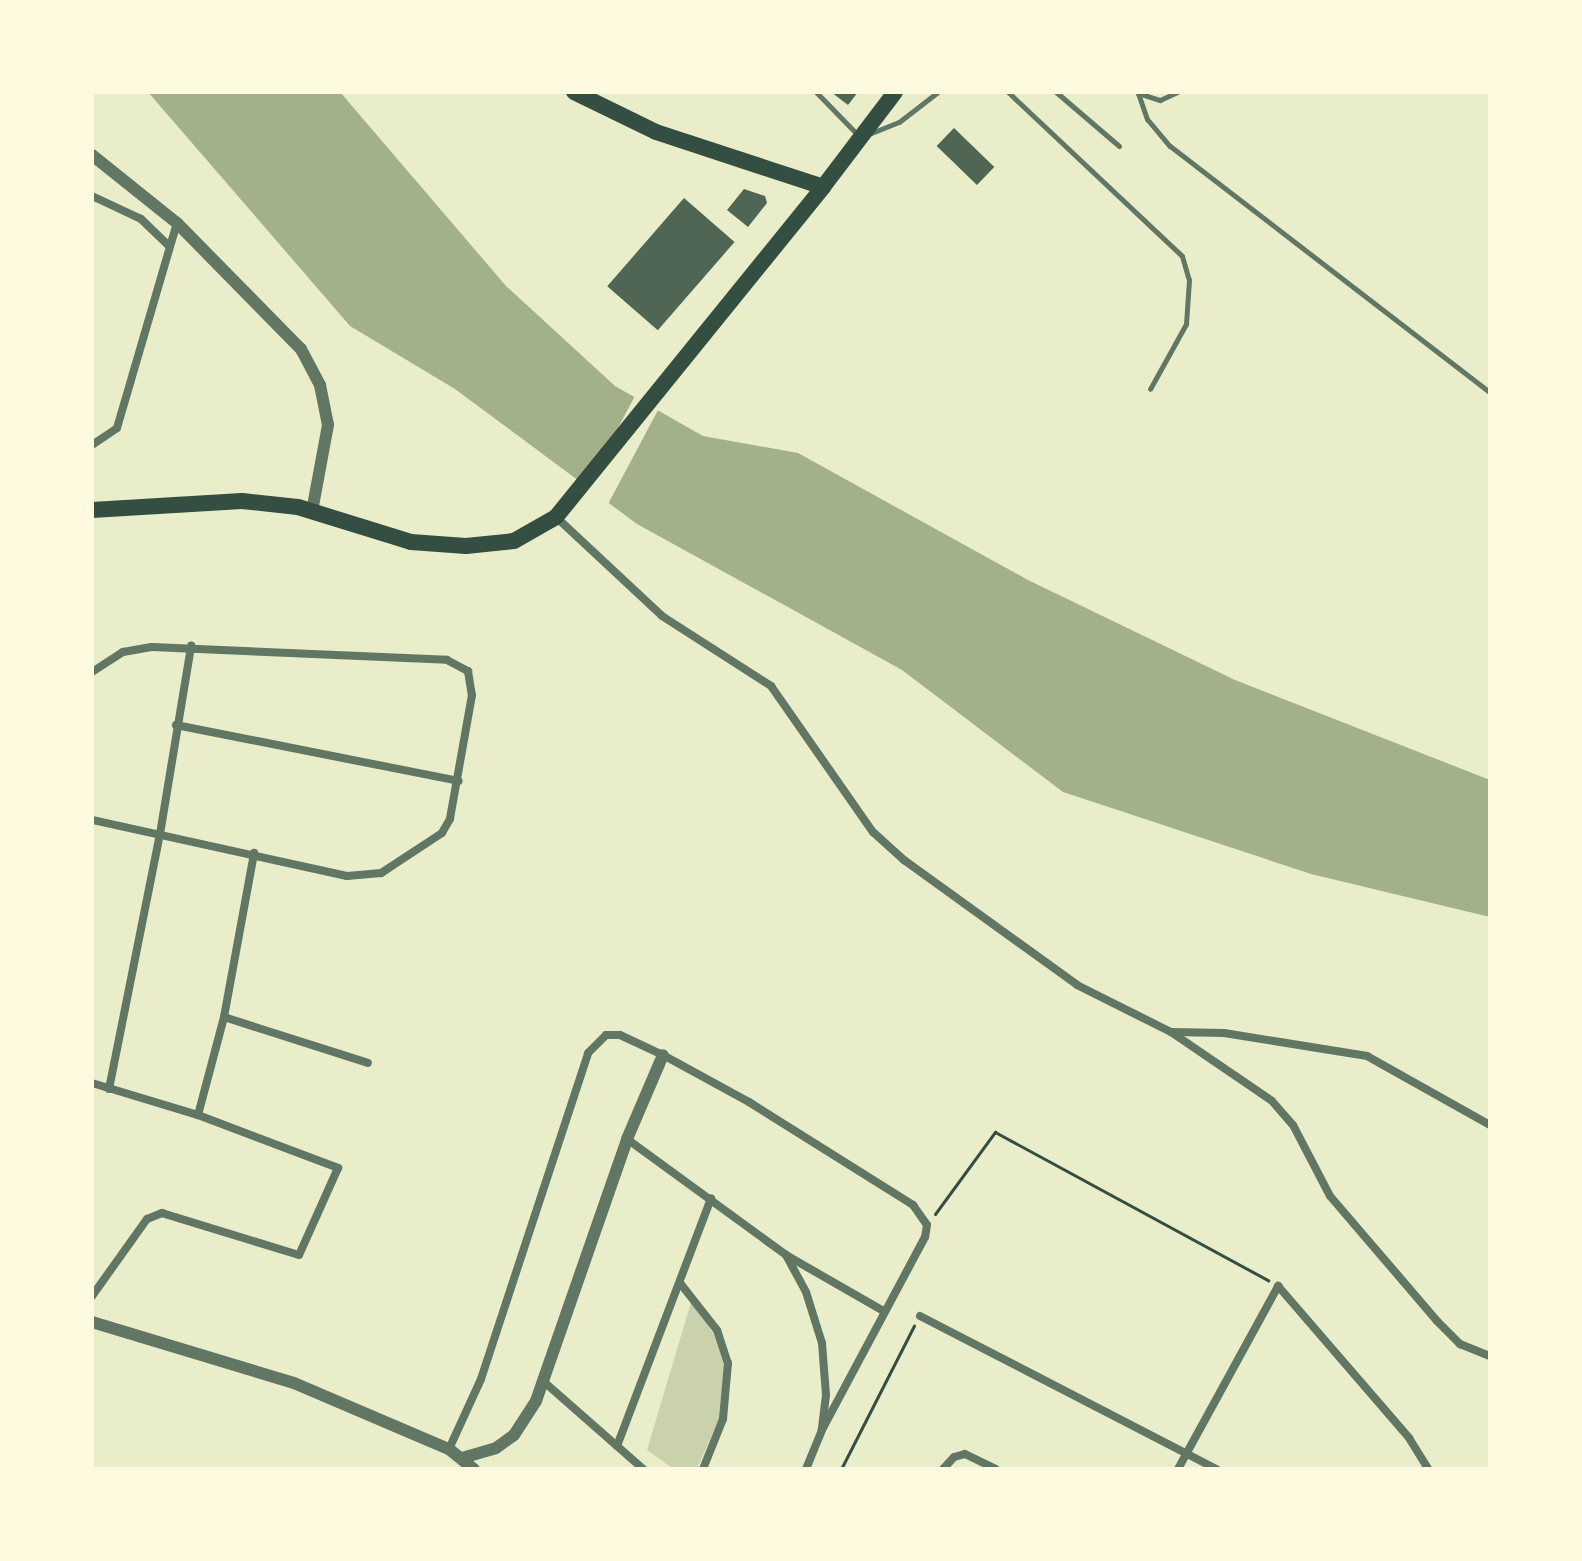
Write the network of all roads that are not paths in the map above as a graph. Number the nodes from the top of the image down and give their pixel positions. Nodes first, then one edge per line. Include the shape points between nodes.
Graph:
1 (574, 92) edge
2 (816, 92) edge
3 (895, 92) edge
4 (938, 92) edge
5 (1008, 92) edge
6 (1056, 92) edge
7 (1138, 92) edge
8 (1177, 92) edge
9 (861, 137) junction
10 (1119, 146) dead end
11 (92, 155) edge
12 (823, 187) junction
13 (92, 196) edge
14 (177, 223) junction
15 (168, 245) junction
16 (1150, 389) dead end
17 (1490, 392) edge
18 (92, 445) edge
19 (92, 510) edge
20 (312, 511) junction
21 (556, 517) junction
22 (191, 646) junction
23 (92, 672) edge
24 (176, 725) junction
25 (458, 781) junction
26 (92, 820) edge
27 (160, 834) junction
28 (254, 853) junction
29 (224, 1017) junction
30 (1171, 1032) junction
31 (663, 1055) junction
32 (368, 1063) dead end
33 (92, 1083) edge
34 (109, 1089) junction
35 (198, 1115) junction
36 (1490, 1125) edge
37 (627, 1139) junction
38 (711, 1198) junction
39 (786, 1255) junction
40 (680, 1283) junction
41 (92, 1296) edge
42 (885, 1312) junction
43 (920, 1316) road end
44 (92, 1322) edge
45 (1490, 1356) edge
46 (543, 1381) junction
47 (822, 1430) junction
48 (617, 1446) junction
49 (449, 1449) junction
50 (1186, 1454) junction
51 (462, 1458) junction
52 (474, 1469) edge
53 (643, 1469) edge
54 (703, 1469) edge
55 (806, 1469) edge
56 (943, 1469) edge
57 (996, 1469) edge
58 (1178, 1469) edge
59 (1217, 1469) edge
60 (1428, 1469) edge

1 - 12 main road via 656,132
2 - 9 lane
3 - 9 main road
4 - 9 lane via 899,122
5 - 16 lane via 1182,256 1189,280 1186,324
6 - 10 lane
7 - 8 lane via 1160,100
7 - 17 lane via 1147,119 1170,146
9 - 12 main road
11 - 14 street
12 - 21 main road
13 - 15 street via 141,219
14 - 15 street
14 - 20 street via 301,349 320,385 328,425
15 - 18 street via 121,414 110,436
19 - 20 main road via 242,501
20 - 21 main road via 411,542 466,546 514,541
21 - 30 street via 662,616 771,686 873,832 904,860 1077,985
22 - 23 street via 123,652
22 - 24 street
22 - 25 street via 460,664 468,671 472,695
24 - 25 street
24 - 27 street
25 - 28 street via 442,833 381,873 347,876
26 - 27 street
27 - 28 street
27 - 34 street
28 - 29 street
29 - 32 street
29 - 35 street
30 - 36 street via 1224,1033 1367,1056
30 - 45 street via 1272,1101 1293,1125 1330,1196 1460,1344
31 - 37 street
31 - 42 street via 913,1205 927,1225
31 - 49 street via 620,1035 606,1035 588,1053 481,1379
33 - 34 street
34 - 35 street
35 - 41 street via 338,1168 299,1255 162,1213 147,1219
37 - 38 street
37 - 46 street
38 - 39 street
38 - 40 street
39 - 42 street
39 - 47 street via 806,1292 822,1343
40 - 48 street
40 - 54 street via 717,1330 728,1363 723,1419
42 - 47 street
43 - 50 street
44 - 49 street via 294,1383
46 - 48 street
46 - 51 street via 514,1435 496,1448
47 - 55 street
48 - 53 street
49 - 51 street
50 - 58 street
50 - 59 street
50 - 60 street via 1278,1286 1409,1438
51 - 52 street
56 - 57 street via 965,1454

